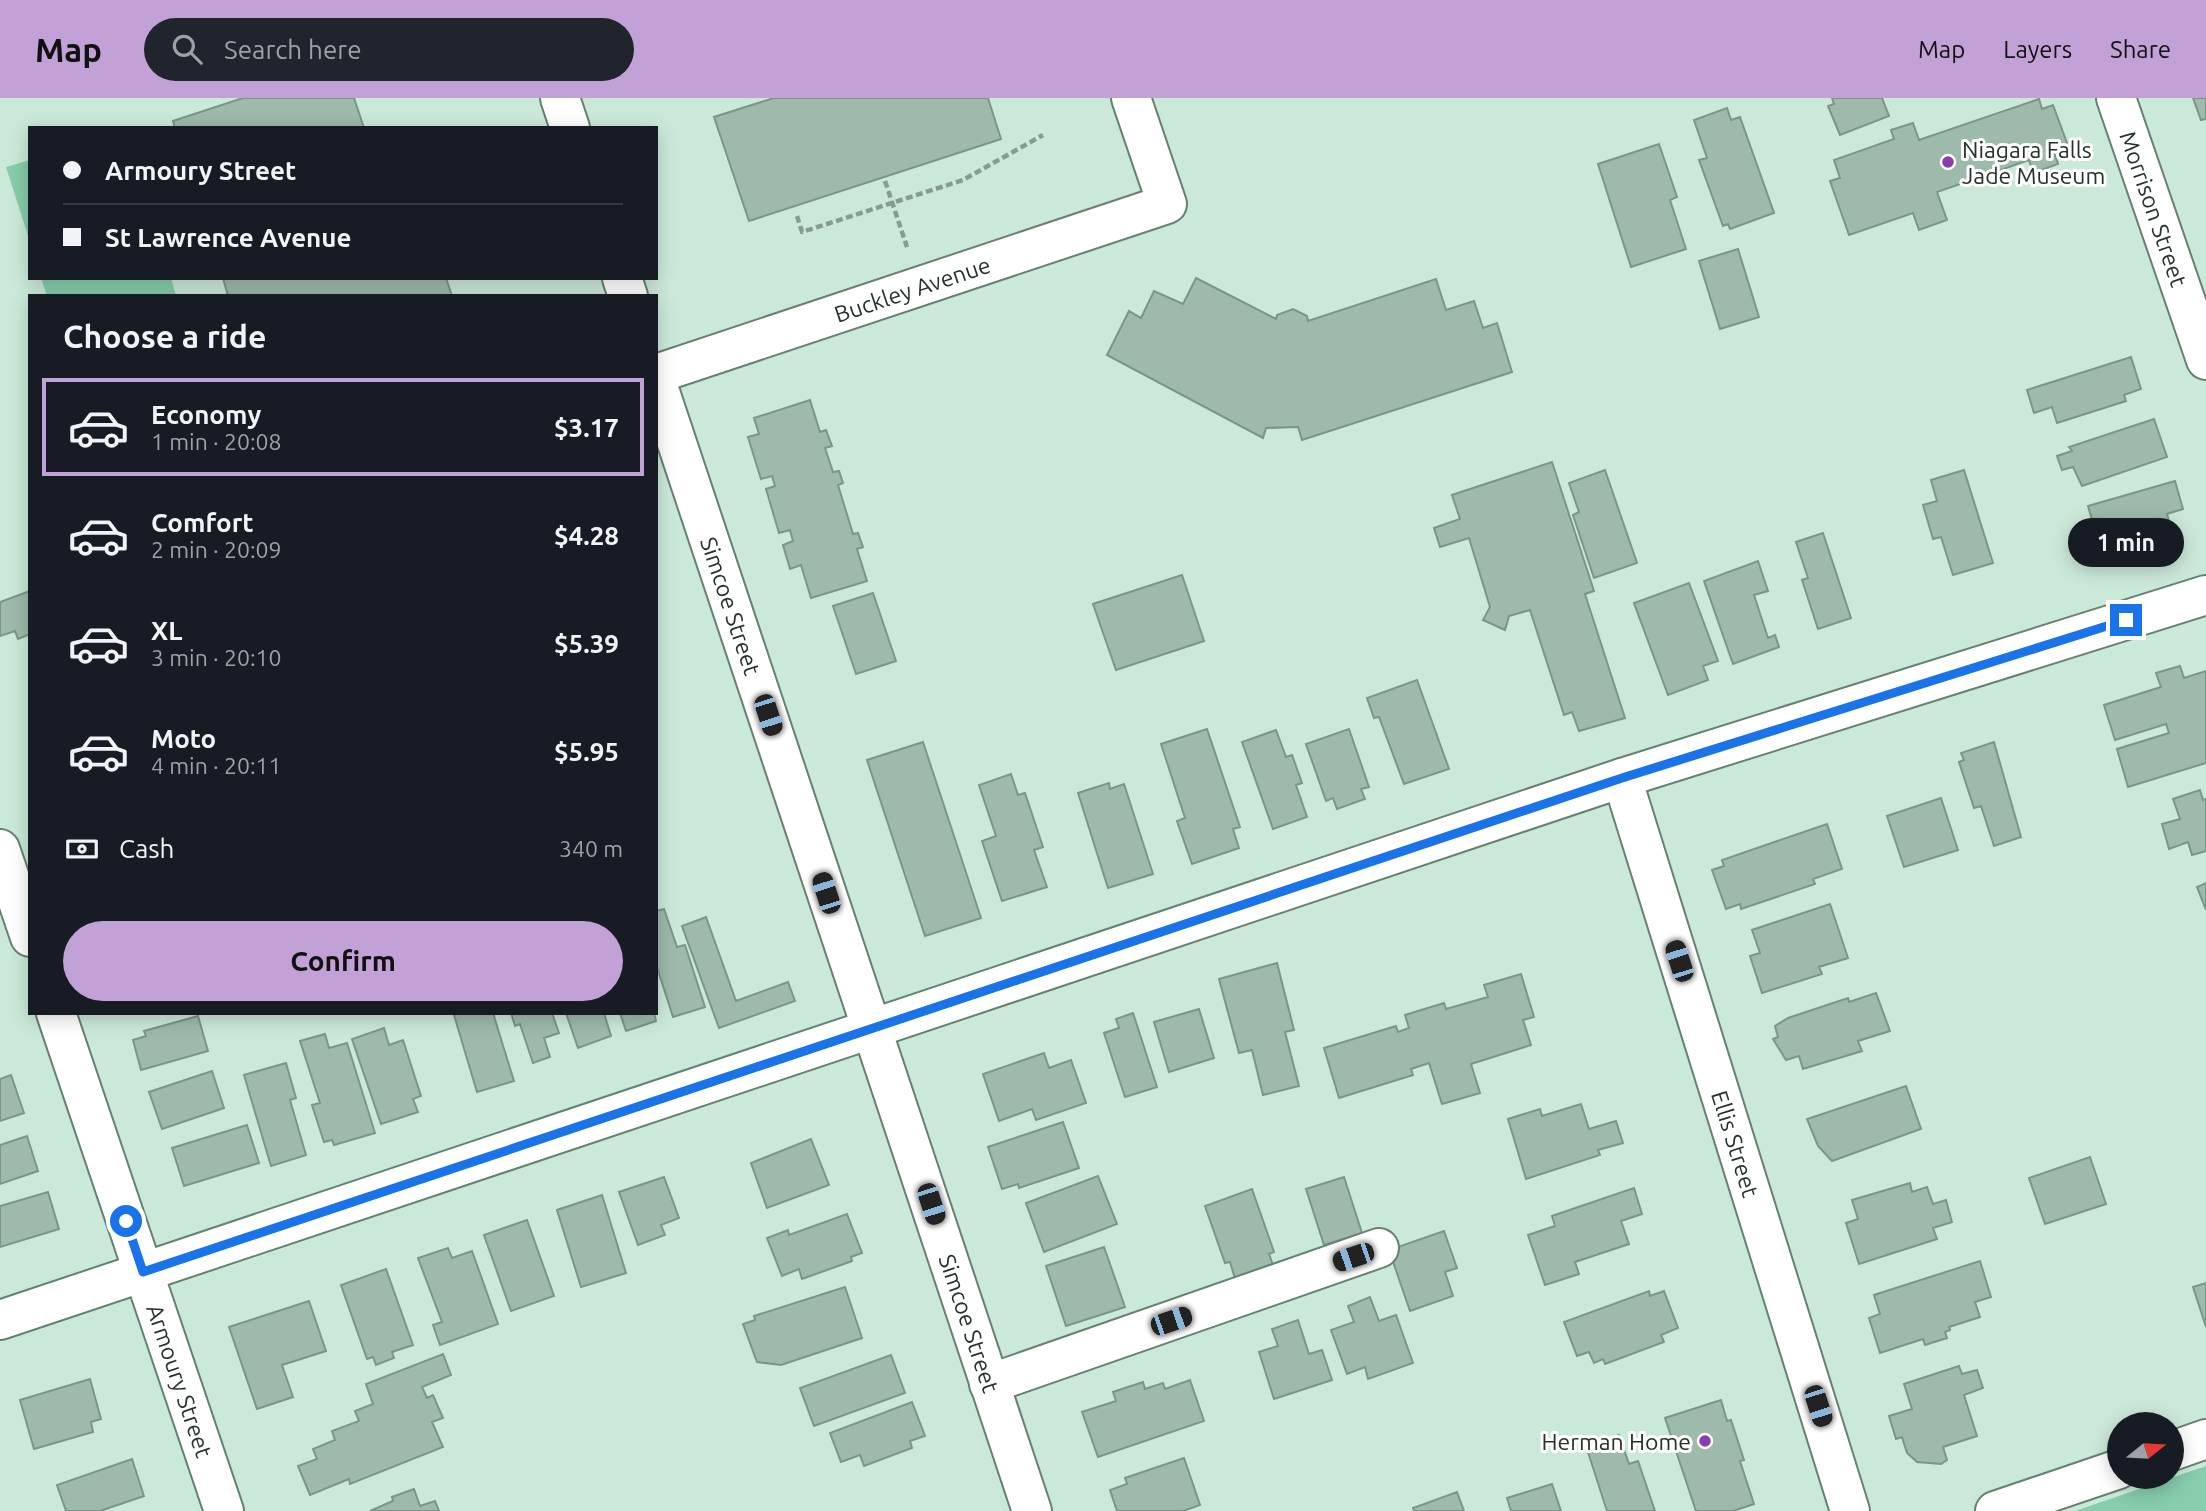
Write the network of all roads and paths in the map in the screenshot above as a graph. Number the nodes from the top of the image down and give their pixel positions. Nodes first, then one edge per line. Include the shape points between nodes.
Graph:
1 (560, 98) edge
2 (1131, 98) edge
3 (2116, 98) edge
4 (569, 126) edge
5 (1043, 135) dead end
6 (886, 181) dead end
7 (892, 203) junction
8 (797, 216) dead end
9 (920, 285) junction
10 (2206, 360) edge
11 (658, 373) edge
12 (658, 386) edge
13 (2206, 595) edge
14 (1622, 778) junction
15 (0, 849) edge
16 (28, 931) edge
17 (56, 1015) edge
18 (870, 1028) junction
19 (1379, 1248) dead end
20 (143, 1272) junction
21 (0, 1320) edge
22 (989, 1384) junction
23 (2206, 1439) edge
24 (2184, 1447) edge
25 (2107, 1473) edge
26 (224, 1511) edge
27 (1032, 1511) edge
28 (1850, 1511) edge
29 (1995, 1511) edge

1 - 4 street
2 - 9 street, Buckley Avenue via 1167,204
3 - 10 street, Morrison Street
5 - 7 path via 963,180
6 - 7 path
7 - 8 path via 802,232
7 - 9 path
9 - 11 street, Buckley Avenue
12 - 18 street, Simcoe Street
13 - 14 street
14 - 18 street
14 - 28 street, Ellis Street
15 - 16 street
17 - 20 street, Armoury Street
18 - 20 street
18 - 22 street, Simcoe Street
19 - 22 street
20 - 21 street
20 - 26 street, Armoury Street
22 - 27 street, Simcoe Street
23 - 24 street
25 - 29 street

